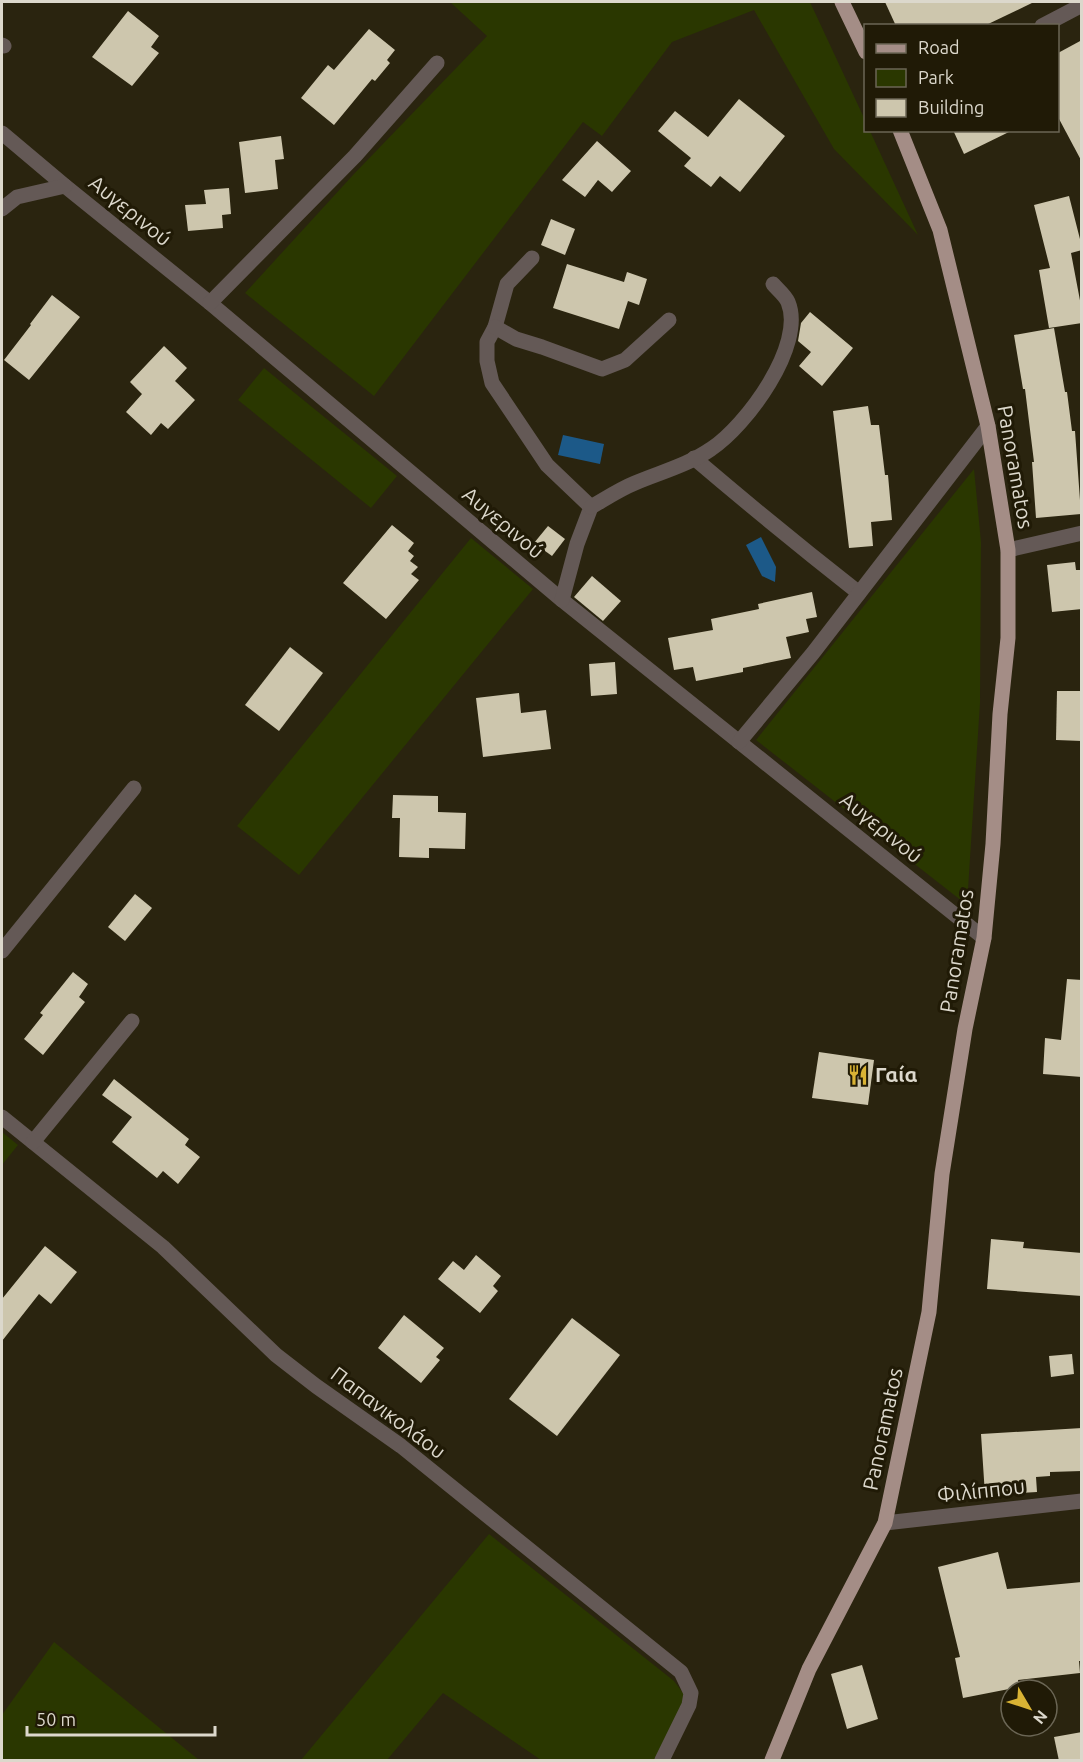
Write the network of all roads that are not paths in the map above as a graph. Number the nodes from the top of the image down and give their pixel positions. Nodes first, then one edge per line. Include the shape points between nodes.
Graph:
1 (842, 2) edge
2 (1082, 5) edge
3 (1046, 24) edge
4 (864, 48) edge
5 (437, 63) dead end
6 (901, 132) edge
7 (2, 133) edge
8 (65, 186) junction
9 (2, 209) edge
10 (532, 258) dead end
11 (773, 284) dead end
12 (210, 303) junction
13 (669, 320) dead end
14 (495, 327) junction
15 (988, 426) junction
16 (694, 458) junction
17 (591, 507) junction
18 (1082, 533) edge
19 (1008, 550) junction
20 (859, 593) junction
21 (562, 600) junction
22 (739, 742) junction
23 (134, 788) dead end
24 (984, 938) junction
25 (2, 951) edge
26 (132, 1021) dead end
27 (2, 1117) edge
28 (33, 1142) junction
29 (1082, 1501) edge
30 (885, 1523) junction
31 (662, 1761) edge
32 (772, 1761) edge

1 - 4 main road
2 - 3 street
5 - 12 street via 355,156
6 - 15 main road, Panoramatos via 940,230
7 - 8 street, Αυγερινού
8 - 9 street via 17,197
8 - 12 street, Αυγερινού
10 - 14 street via 507,284
11 - 16 street via 788,301 792,327 784,356 737,428
12 - 21 street, Αυγερινού
13 - 14 street via 625,360 603,369 516,339
14 - 17 street via 487,342 492,383 547,465
15 - 19 main road, Panoramatos
15 - 20 street
16 - 17 street via 633,483
16 - 20 street
17 - 21 street
18 - 19 street
19 - 24 main road, Panoramatos via 1008,638
20 - 22 street
21 - 22 street, Αυγερινού
22 - 24 street, Αυγερινού
23 - 25 street
24 - 30 main road, Panoramatos via 942,1174 929,1312
26 - 28 street
27 - 28 street, Παπανικολάου
28 - 31 street, Παπανικολάου via 163,1247 284,1361 401,1446 681,1672 691,1693 689,1705
29 - 30 street, Φιλίππου
30 - 32 main road, Panoramatos via 809,1669

